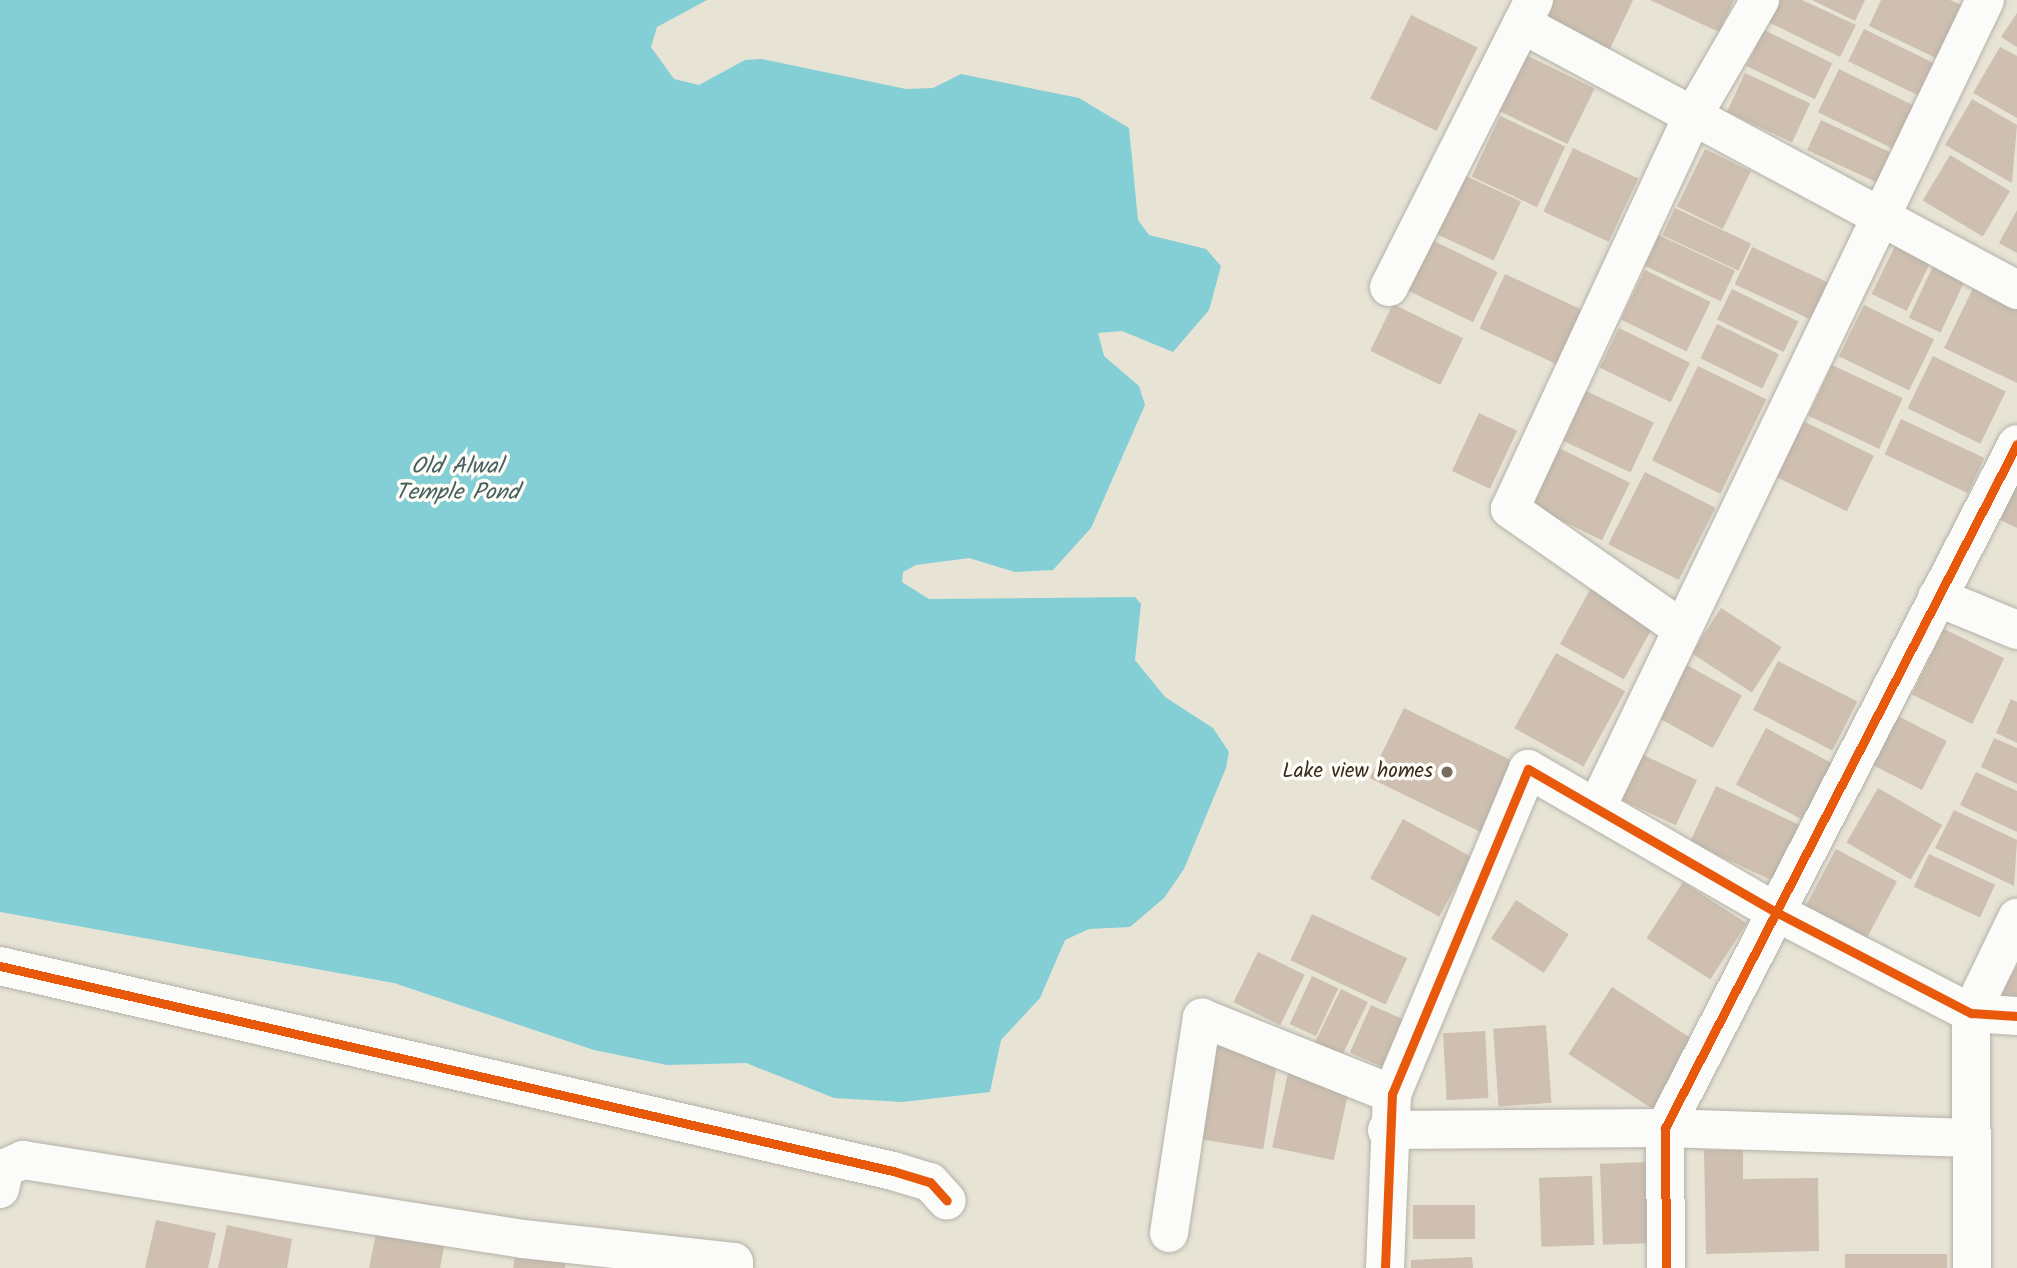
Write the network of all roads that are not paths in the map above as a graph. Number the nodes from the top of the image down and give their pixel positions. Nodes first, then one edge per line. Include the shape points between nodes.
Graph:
1 (1760, 0) edge
2 (1986, 0) edge
3 (1528, 12) edge
4 (1691, 119) junction
5 (1880, 219) junction
6 (1390, 287) dead end
7 (2017, 290) edge
8 (2017, 444) edge
9 (1937, 597) junction
10 (1682, 629) junction
11 (2017, 630) edge
12 (1597, 807) junction
13 (1774, 911) junction
14 (2017, 918) edge
15 (0, 966) edge
16 (1972, 1013) junction
17 (2017, 1016) edge
18 (1389, 1112) junction
19 (1664, 1128) junction
20 (1970, 1138) junction
21 (0, 1189) edge
22 (947, 1201) dead end
23 (1169, 1233) dead end
24 (734, 1268) edge
25 (1385, 1268) edge
26 (1665, 1268) edge
27 (1972, 1268) edge

1 - 4 street
2 - 5 street
3 - 4 street
3 - 6 street
4 - 5 street
4 - 10 street via 1510,509
5 - 7 street
5 - 10 street
8 - 9 street
9 - 11 street
9 - 13 street
10 - 12 street
12 - 13 street
12 - 18 street via 1528,769
13 - 16 street
13 - 19 street
14 - 16 street
15 - 22 street via 893,1171 930,1182
16 - 17 street
16 - 20 street
18 - 19 street
18 - 23 street via 1202,1018
18 - 25 street
19 - 20 street
19 - 26 street
20 - 27 street
21 - 24 street via 5,1168 23,1160 523,1240 734,1262

